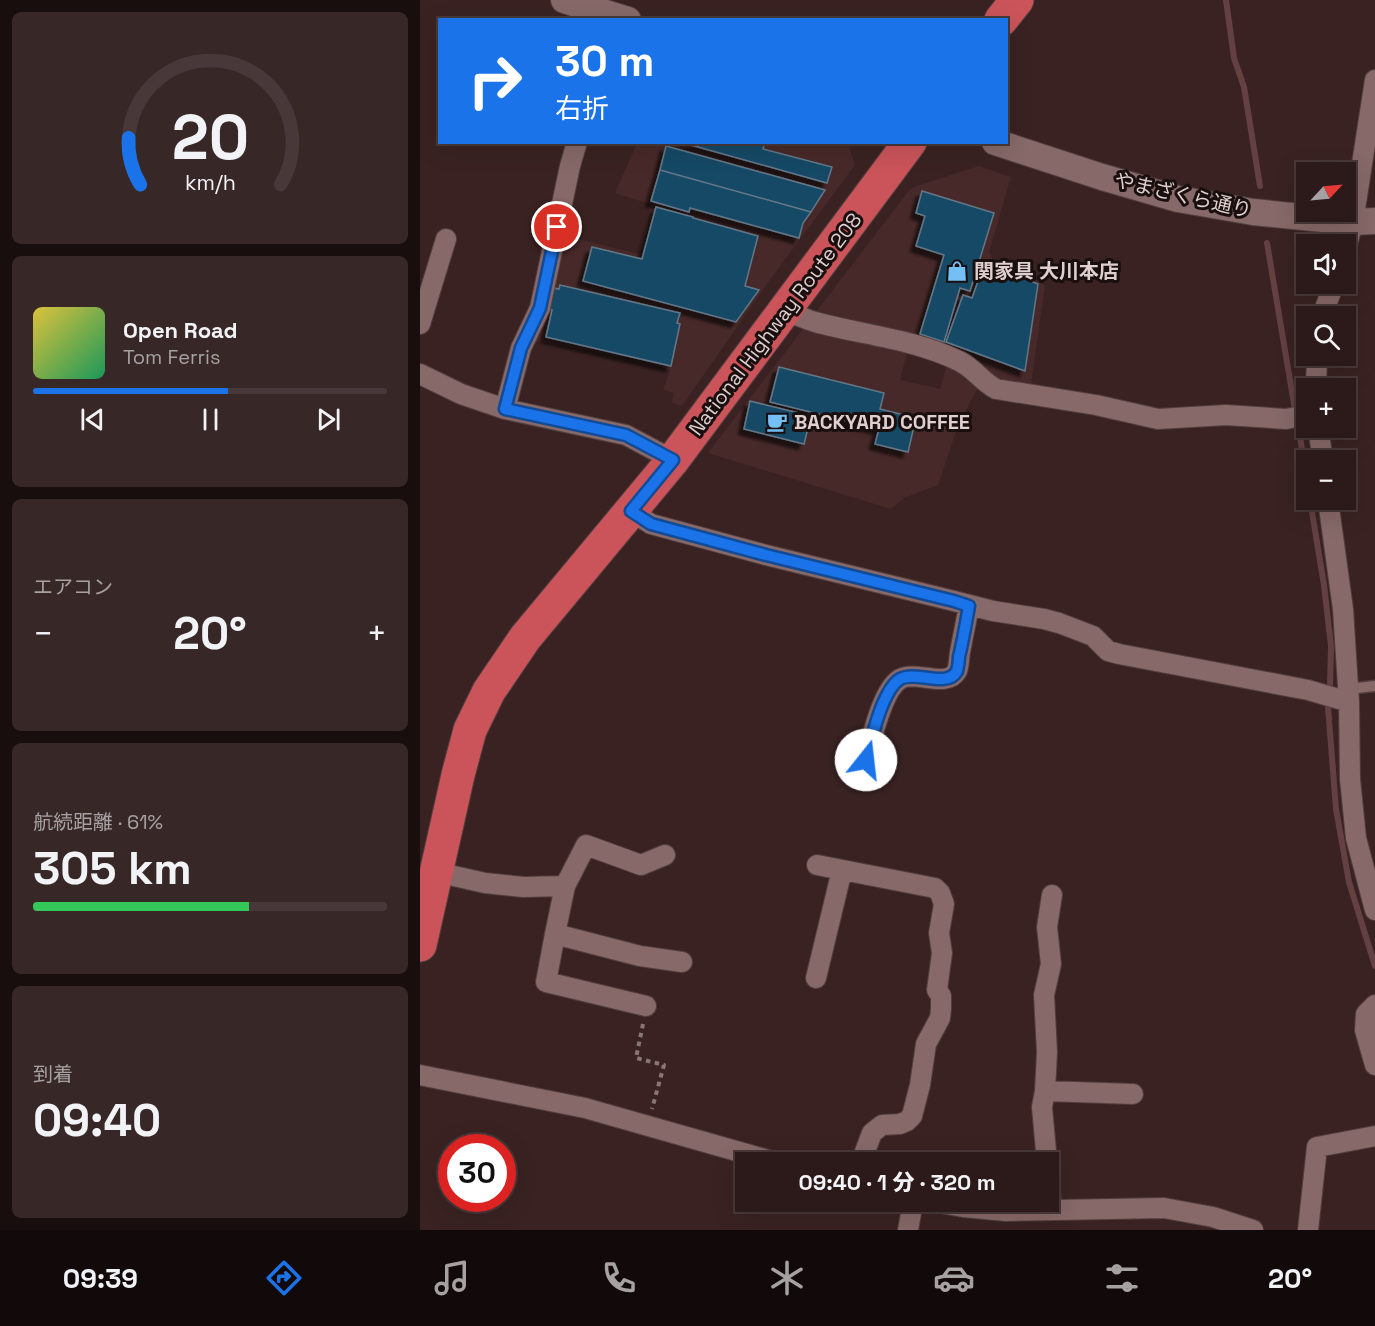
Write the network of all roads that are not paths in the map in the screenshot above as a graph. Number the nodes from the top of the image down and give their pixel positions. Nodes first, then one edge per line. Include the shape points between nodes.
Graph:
1 (564, 0) edge
2 (1017, 0) edge
3 (620, 18) edge
4 (1003, 18) edge
5 (1375, 80) edge
6 (576, 144) edge
7 (909, 144) edge
8 (1001, 144) edge
9 (1364, 222) edge
10 (446, 239) dead end
11 (784, 311) junction
12 (420, 324) edge
13 (420, 374) edge
14 (505, 409) junction
15 (1296, 417) edge
16 (673, 460) junction
17 (1329, 510) edge
18 (631, 511) junction
19 (969, 606) junction
20 (1375, 686) edge
21 (1349, 696) junction
22 (866, 760) dead end
23 (664, 855) dead end
24 (817, 865) dead end
25 (842, 870) junction
26 (436, 872) junction
27 (565, 886) junction
28 (1052, 895) dead end
29 (1375, 910) edge
30 (555, 934) junction
31 (420, 945) edge
32 (682, 962) dead end
33 (816, 978) dead end
34 (1375, 1005) edge
35 (646, 1006) road end
36 (1375, 1065) edge
37 (420, 1075) edge
38 (1045, 1091) junction
39 (1132, 1094) dead end
40 (1375, 1136) edge
41 (739, 1152) edge
42 (865, 1152) edge
43 (1046, 1152) edge
44 (1059, 1210) edge
45 (912, 1212) edge
46 (908, 1230) edge
47 (1253, 1230) edge
48 (1308, 1230) edge

1 - 3 street
2 - 4 highway
5 - 9 street
6 - 14 street via 540,308 521,348
7 - 11 highway, National Highway Route 208
8 - 9 street, やまざくら通り via 1178,199 1253,212
10 - 12 street
11 - 15 street via 960,361 996,389 1158,419 1226,415
11 - 16 highway, National Highway Route 208
13 - 14 street
14 - 16 street via 626,435
16 - 18 highway, National Highway Route 208
17 - 21 street via 1343,609
18 - 19 street via 651,524
18 - 26 highway, National Highway Route 208 via 525,638 489,691 470,730
19 - 21 street via 1059,623 1093,636 1108,651 1119,654
19 - 22 street via 957,671 948,679 900,679 888,693 879,714
20 - 21 lane
21 - 29 street via 1350,779 1356,838
23 - 27 street via 641,865 586,845
24 - 25 street
25 - 33 street
25 - 42 street via 935,888 944,904 939,933 940,1018 926,1044 912,1116 900,1124 882,1125 872,1133
26 - 27 street via 485,883
26 - 31 highway, National Highway Route 208
27 - 30 street
28 - 38 street via 1047,927 1051,964 1044,995
30 - 32 street via 640,956
30 - 35 street via 546,982
34 - 36 street via 1366,1014 1365,1030
37 - 41 street via 585,1108
38 - 39 street
38 - 43 street via 1042,1107
40 - 48 street via 1317,1147
44 - 47 street via 1164,1208 1213,1217
45 - 46 street

